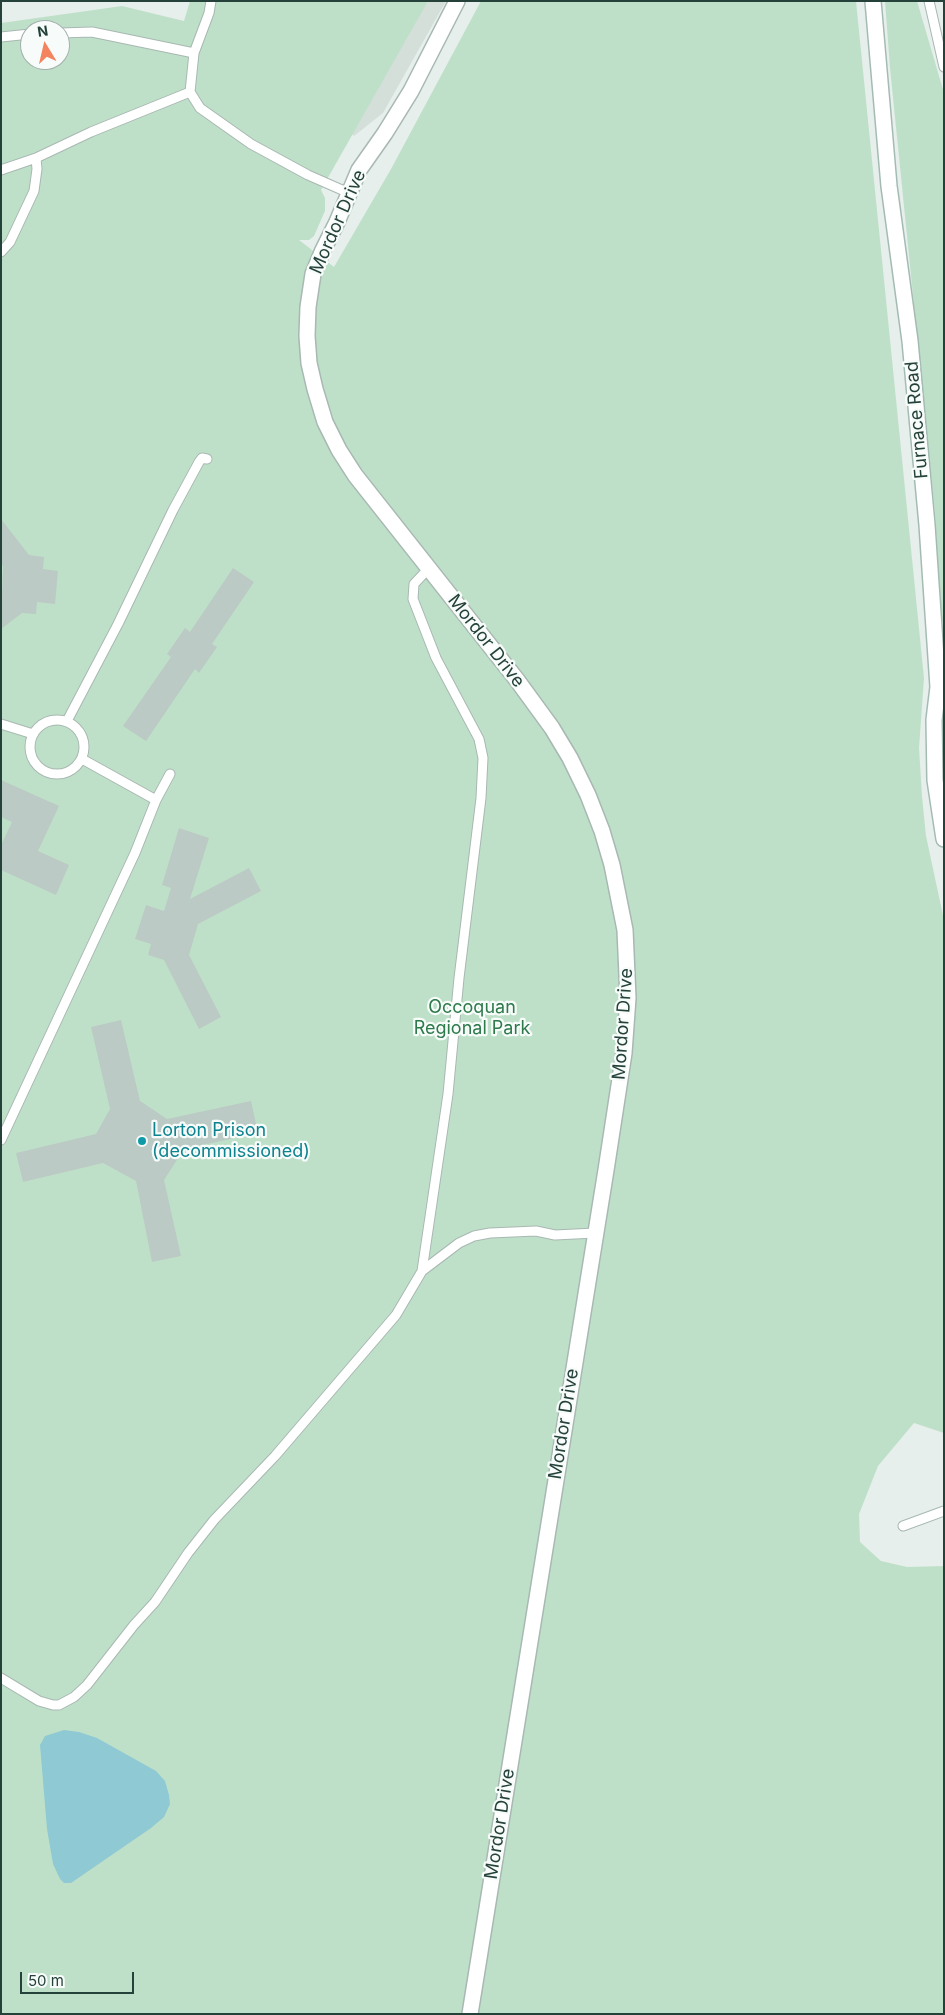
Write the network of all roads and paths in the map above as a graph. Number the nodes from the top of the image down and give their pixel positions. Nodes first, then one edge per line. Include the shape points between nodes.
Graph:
1 (211, 1) edge
2 (457, 1) edge
3 (873, 1) edge
4 (929, 1) edge
5 (70, 33) edge
6 (20, 35) edge
7 (1, 37) edge
8 (194, 52) junction
9 (944, 67) edge
10 (190, 92) junction
11 (36, 158) junction
12 (1, 170) edge
13 (349, 193) junction
14 (1, 252) edge
15 (207, 458) dead end
16 (429, 568) junction
17 (940, 672) edge
18 (940, 694) edge
19 (67, 721) junction
20 (1, 724) edge
21 (33, 734) junction
22 (82, 759) junction
23 (170, 774) dead end
24 (156, 800) junction
25 (944, 839) edge
26 (1, 1140) edge
27 (595, 1233) junction
28 (422, 1271) junction
29 (944, 1511) edge
30 (903, 1526) dead end
31 (1, 1678) edge
32 (470, 2014) edge

1 - 8 lane
2 - 13 street, Mordor Drive via 411,91 358,170
3 - 17 street, Furnace Road via 890,186 910,341
4 - 9 lane
5 - 8 lane via 92,32
6 - 7 lane
8 - 10 lane
10 - 11 lane
10 - 13 lane via 200,108 251,144
11 - 12 lane
11 - 14 lane via 34,192 10,242
13 - 16 street, Mordor Drive via 323,250 311,286 307,336 313,382 325,422 339,450
15 - 19 lane via 198,462
16 - 27 street, Mordor Drive via 552,728 588,796 612,865 625,930 628,998 624,1053
16 - 28 lane via 414,584 412,599 436,658 480,739 483,758 448,1094
17 - 18 street, Furnace Road
18 - 25 street, Furnace Road via 934,720 935,780
19 - 21 lane via 51,720
19 - 22 lane via 81,733 85,750
20 - 21 lane
21 - 22 lane via 30,742 32,760 45,772 70,772
22 - 24 lane
23 - 24 lane
24 - 26 lane via 135,853
27 - 28 lane via 555,1235 536,1231 474,1236 459,1243
27 - 32 street, Mordor Drive
28 - 31 lane via 396,1315 275,1456 214,1520 155,1602 87,1685 74,1697 53,1705 39,1701
29 - 30 lane

